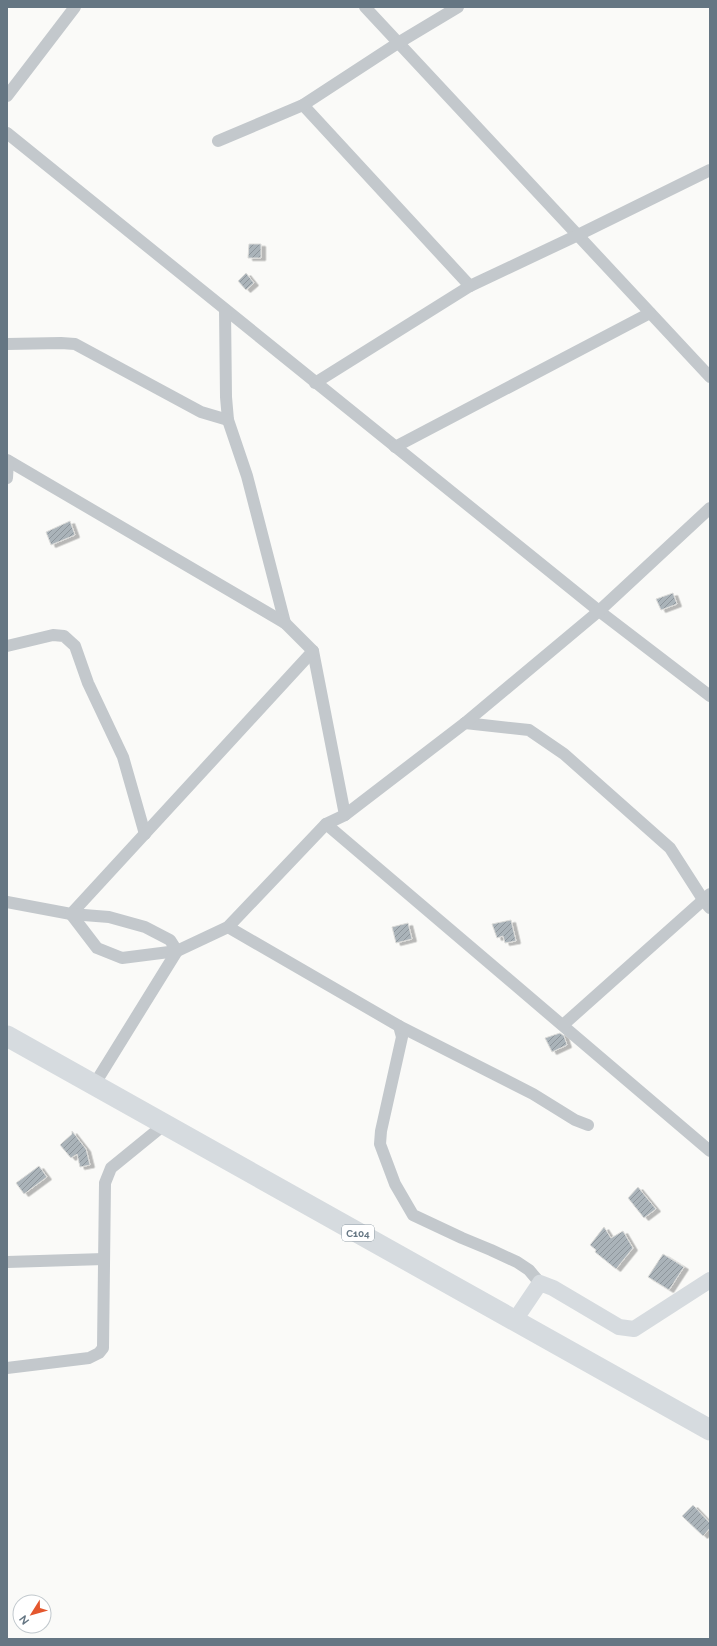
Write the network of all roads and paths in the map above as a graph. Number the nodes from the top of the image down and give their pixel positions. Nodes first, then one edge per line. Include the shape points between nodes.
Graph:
1 (75, 7) edge
2 (365, 7) edge
3 (458, 7) edge
4 (398, 43) junction
5 (7, 96) edge
6 (303, 105) junction
7 (7, 133) edge
8 (218, 141) dead end
9 (710, 170) edge
10 (578, 235) junction
11 (470, 286) junction
12 (225, 310) junction
13 (650, 312) junction
14 (7, 344) edge
15 (710, 377) edge
16 (315, 383) junction
17 (228, 420) junction
18 (394, 446) junction
19 (8, 460) edge
20 (7, 478) edge
21 (707, 515) edge
22 (599, 611) junction
23 (285, 623) junction
24 (7, 646) edge
25 (313, 651) junction
26 (710, 696) edge
27 (465, 723) junction
28 (345, 815) junction
29 (326, 824) junction
30 (145, 834) junction
31 (708, 901) edge
32 (7, 902) edge
33 (71, 914) junction
34 (228, 927) junction
35 (177, 951) junction
36 (563, 1025) junction
37 (399, 1026) junction
38 (7, 1036) edge
39 (94, 1085) junction
40 (165, 1124) junction
41 (588, 1125) dead end
42 (710, 1151) edge
43 (104, 1260) junction
44 (7, 1262) edge
45 (710, 1280) edge
46 (540, 1283) junction
47 (514, 1320) junction
48 (7, 1368) edge
49 (710, 1430) edge

1 - 5 street
2 - 4 street
3 - 4 street
4 - 6 street
4 - 10 street
6 - 8 street
6 - 11 street
7 - 12 street
9 - 10 street
10 - 11 street
10 - 13 street
11 - 16 street
12 - 16 street
12 - 17 street
13 - 15 street
13 - 18 street
14 - 17 street via 75,344 201,412
16 - 18 street
17 - 23 street via 247,476
18 - 22 street
19 - 20 street
19 - 23 street
21 - 22 street
22 - 26 street
22 - 27 street
23 - 25 street
24 - 30 street via 53,635 64,636 75,646 88,683 123,757
25 - 28 street
25 - 30 street
27 - 28 street
27 - 31 street via 529,730 564,754 670,848
28 - 29 street
29 - 34 street
29 - 36 street
30 - 33 street
31 - 36 street
32 - 33 street
33 - 35 street via 109,917 145,927 170,940
33 - 35 street via 97,948 122,958
34 - 35 street
34 - 37 street
35 - 39 street
36 - 42 street
37 - 41 street
37 - 46 street via 402,1037 380,1144 395,1184 413,1215 517,1262 530,1270
38 - 39 highway, C104
39 - 40 highway, C104
40 - 43 street via 108,1173 105,1183
40 - 47 highway, C104
43 - 44 street
43 - 48 street via 103,1348 99,1353 89,1358
45 - 46 street via 634,1329 619,1327
46 - 47 street
47 - 49 highway, C104

